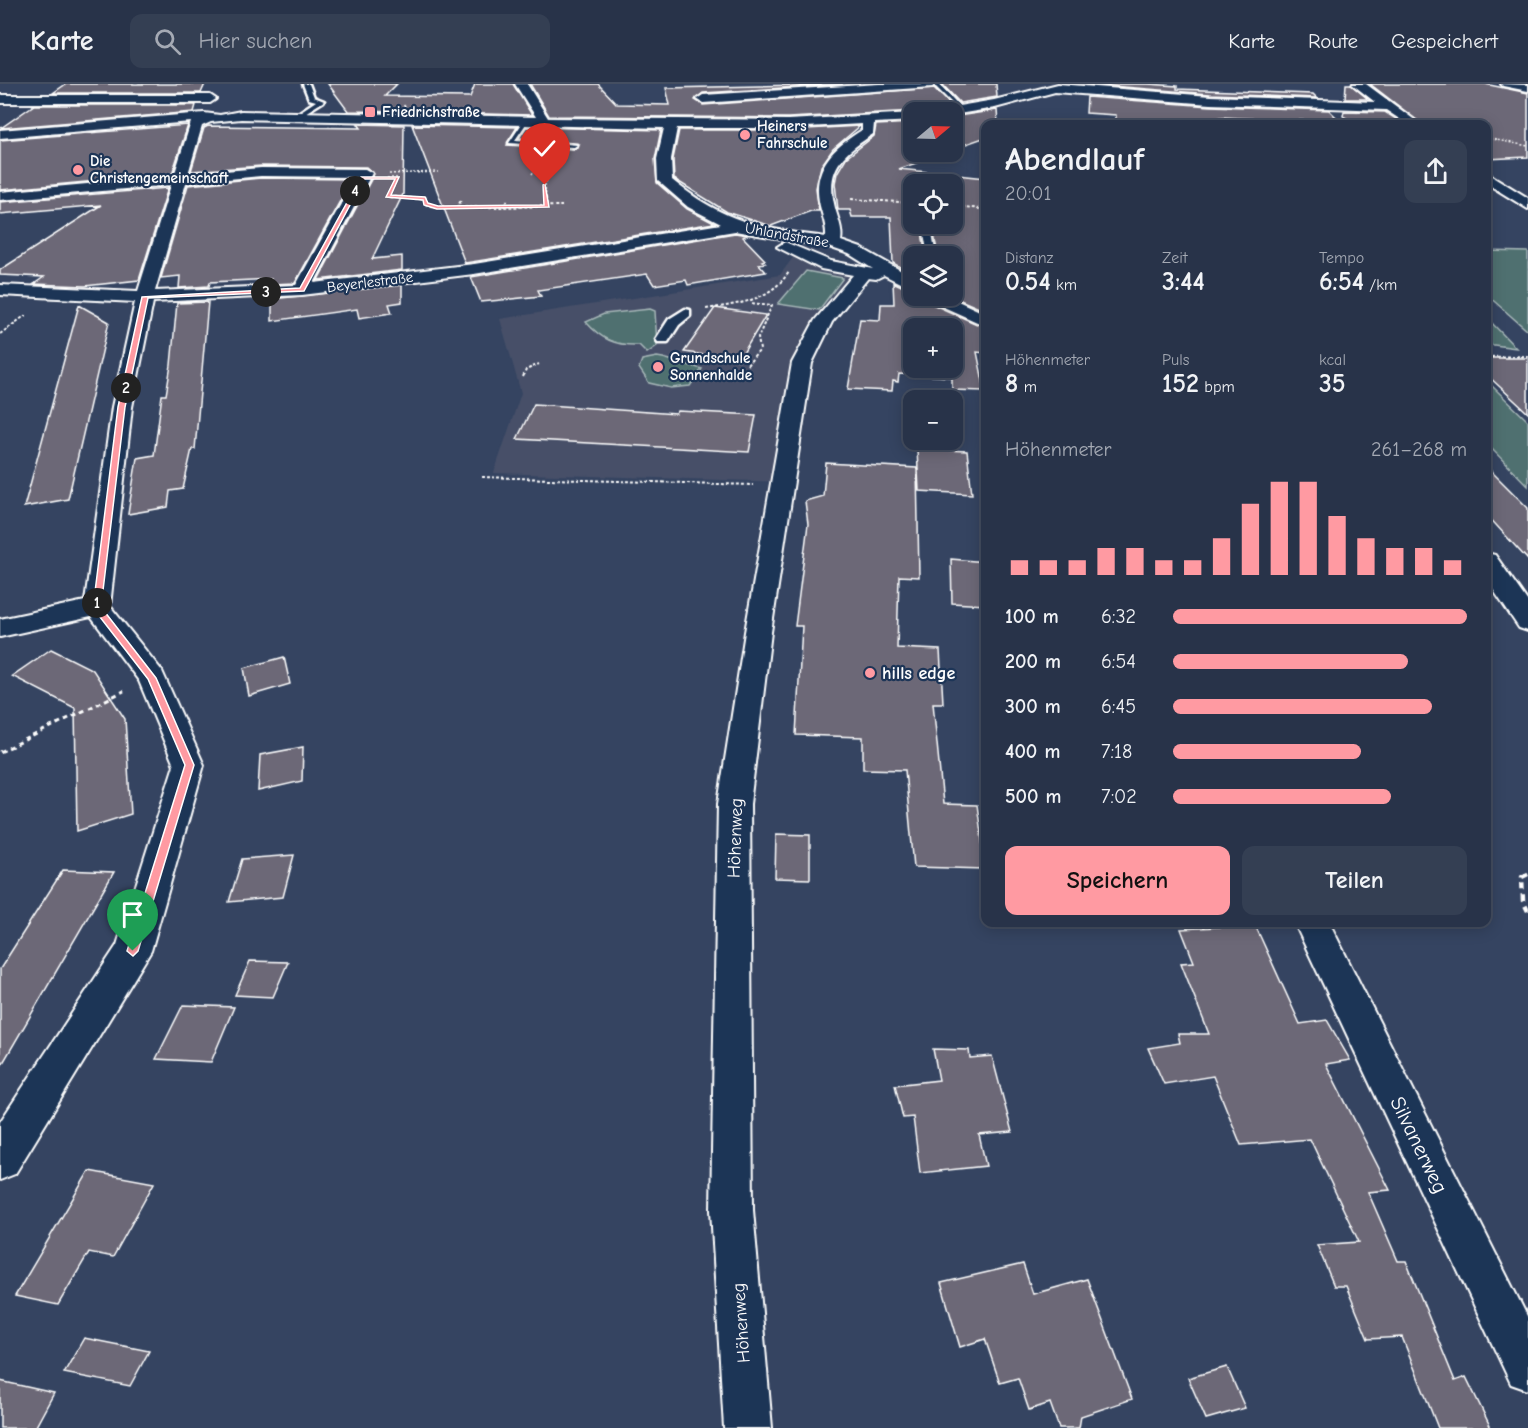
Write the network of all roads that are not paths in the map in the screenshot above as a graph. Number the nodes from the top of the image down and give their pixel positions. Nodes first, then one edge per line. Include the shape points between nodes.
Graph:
1 (306, 84) edge
2 (521, 84) edge
3 (698, 84) edge
4 (934, 84) edge
5 (1025, 84) edge
6 (1071, 84) edge
7 (1358, 84) edge
8 (1507, 84) edge
9 (1518, 84) edge
10 (1528, 88) edge
11 (1057, 89) junction
12 (1042, 93) junction
13 (0, 99) edge
14 (703, 99) junction
15 (948, 102) edge
16 (1388, 106) junction
17 (213, 107) junction
18 (963, 113) edge
19 (297, 116) junction
20 (963, 116) edge
21 (903, 118) edge
22 (1408, 120) edge
23 (525, 121) junction
24 (868, 121) junction
25 (976, 121) dead end
26 (544, 122) junction
27 (670, 124) junction
28 (705, 124) junction
29 (0, 134) edge
30 (574, 145) dead end
31 (1491, 179) edge
32 (179, 180) junction
33 (0, 196) edge
34 (1528, 205) edge
35 (736, 226) junction
36 (832, 243) junction
37 (864, 272) junction
38 (903, 279) edge
39 (903, 281) edge
40 (0, 290) edge
41 (302, 290) junction
42 (145, 297) junction
43 (955, 306) edge
44 (685, 313) dead end
45 (981, 319) edge
46 (663, 339) dead end
47 (1491, 567) edge
48 (97, 608) junction
49 (1528, 622) edge
50 (0, 628) edge
51 (1313, 927) edge
52 (0, 1159) edge
53 (1528, 1367) edge
54 (748, 1428) edge

1 - 19 lane via 311,98 321,101
2 - 26 street
3 - 14 street
4 - 14 street
4 - 15 lane
5 - 12 street
6 - 11 street
7 - 16 street
8 - 10 street
9 - 10 street
11 - 12 street
11 - 16 street via 1210,100
12 - 18 street
13 - 17 street
14 - 28 street
16 - 22 street
17 - 19 street via 241,115
17 - 29 street
17 - 32 street via 196,124
19 - 23 street
20 - 25 street
21 - 24 street
23 - 26 street
23 - 30 lane via 511,142
24 - 28 street
24 - 36 street via 868,131 829,162 825,184 836,232
26 - 27 street
27 - 28 street
27 - 35 street, Uhlandstraße via 665,181 693,204
31 - 34 street
32 - 33 street
32 - 41 street via 261,172 364,175
32 - 42 street
35 - 36 street, Uhlandstraße
35 - 37 street, Uhlandstraße via 818,262
35 - 41 street, Beyerlestraße via 474,269
36 - 38 street, Uhlandstraße via 855,251
37 - 39 street, Uhlandstraße
37 - 54 street, Höhenweg via 824,320 802,363 734,804 732,1210
40 - 42 street, Beyerlestraße
41 - 42 street, Beyerlestraße
42 - 48 street via 122,407
43 - 45 street
44 - 46 street
47 - 49 street
48 - 50 street
48 - 52 street via 152,678 189,765 133,951
51 - 53 street, Silvanerweg

